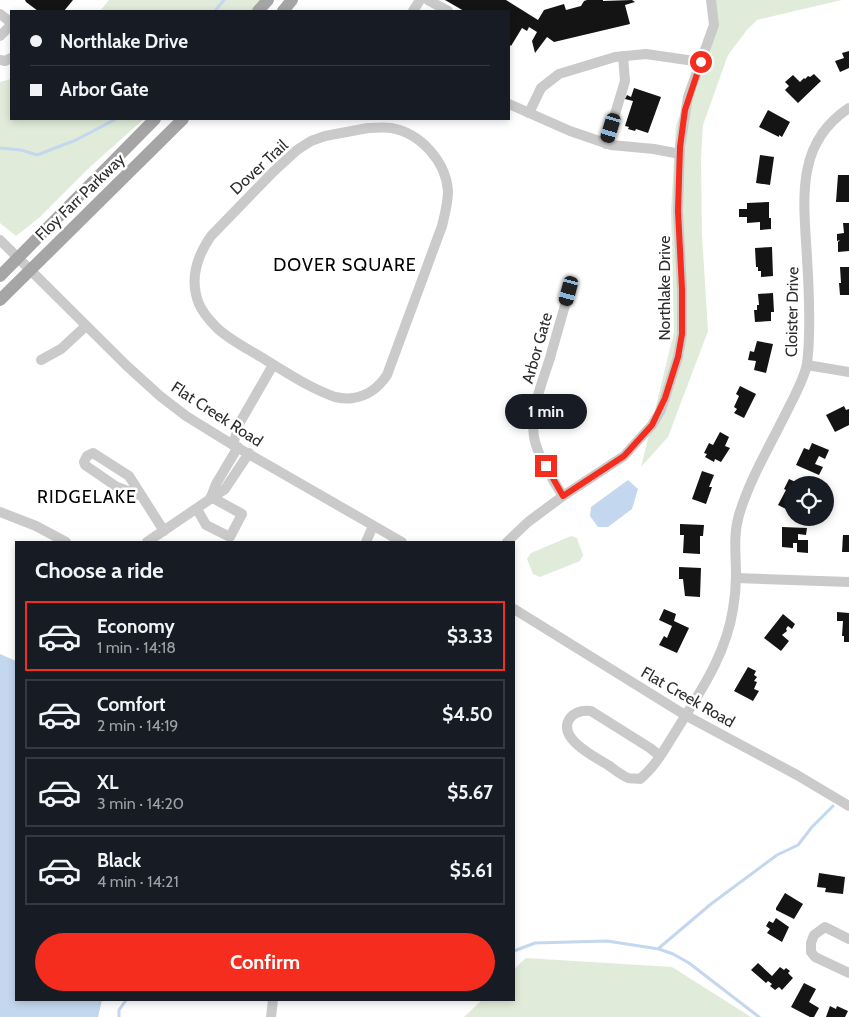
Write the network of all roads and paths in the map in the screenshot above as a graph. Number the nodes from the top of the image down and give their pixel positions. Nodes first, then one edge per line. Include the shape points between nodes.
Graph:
1 (268, 0) edge
2 (292, 0) edge
3 (428, 0) edge
4 (714, 1) edge
5 (259, 10) edge
6 (284, 10) edge
7 (446, 10) edge
8 (0, 14) edge
9 (0, 36) edge
10 (623, 56) junction
11 (701, 62) junction
12 (510, 104) edge
13 (849, 108) edge
14 (528, 113) junction
15 (155, 120) edge
16 (182, 120) edge
17 (606, 144) junction
18 (680, 154) junction
19 (0, 240) edge
20 (18, 258) junction
21 (29, 269) junction
22 (0, 276) edge
23 (569, 291) dead end
24 (0, 300) edge
25 (86, 326) junction
26 (41, 360) dead end
27 (274, 364) junction
28 (807, 365) junction
29 (849, 372) edge
30 (236, 446) junction
31 (249, 453) junction
32 (142, 496) junction
33 (563, 496) junction
34 (211, 497) junction
35 (196, 509) junction
36 (0, 512) edge
37 (373, 526) junction
38 (164, 531) junction
39 (64, 541) edge
40 (149, 541) edge
41 (366, 541) edge
42 (400, 541) edge
43 (510, 541) edge
44 (736, 578) junction
45 (849, 582) edge
46 (515, 611) edge
47 (685, 715) junction
48 (660, 756) junction
49 (849, 806) edge
50 (849, 939) edge
51 (849, 973) edge
52 (273, 1001) edge
53 (271, 1017) edge

1 - 5 main road
2 - 6 main road
3 - 7 street
4 - 11 street, Northlake Drive via 714,25
8 - 9 street via 8,24
10 - 11 street via 646,54
10 - 14 street via 559,74 541,88
10 - 17 street via 625,81
11 - 18 street, Northlake Drive via 685,110
12 - 14 street
13 - 28 street, Cloister Drive via 832,121 813,149 806,174
14 - 17 street
15 - 20 main road, Floy Farr Parkway
16 - 21 main road, Floy Farr Parkway
17 - 18 street
18 - 33 street, Northlake Drive via 678,211 682,334 665,398 652,425 624,456
19 - 20 street, Flat Creek Road
20 - 21 street, Flat Creek Road
20 - 22 main road, Floy Farr Parkway
21 - 24 main road, Floy Farr Parkway
21 - 25 street, Flat Creek Road
23 - 33 street, Arbor Gate via 540,391 533,428 540,453
25 - 26 street via 60,349
25 - 30 street, Flat Creek Road via 160,396
27 - 27 street, Dover Trail via 227,336 206,316 199,303 194,276 201,250 272,172 312,141 368,128 392,128 419,141 430,150 446,177 447,207 387,375 378,387 366,394 337,398
27 - 30 street via 239,424
28 - 29 street
28 - 44 street, Cloister Drive via 759,464 739,516
30 - 31 street, Flat Creek Road
30 - 34 street
31 - 34 street via 225,489
31 - 37 street, Flat Creek Road
32 - 32 street via 129,476 93,453 87,456 85,465 117,487
32 - 38 street
33 - 43 street, Northlake Drive via 528,522
34 - 35 street
34 - 35 street via 242,514 230,537 206,525
35 - 38 street
36 - 39 street
37 - 41 street
37 - 42 street, Flat Creek Road
38 - 40 street
44 - 45 street
44 - 47 street, Cloister Drive via 730,629 723,650
46 - 47 street, Flat Creek Road
47 - 48 street, Cloister Drive
47 - 49 street, Flat Creek Road
48 - 48 street, Cloister Drive via 591,711 581,710 567,724 567,732 584,750 628,778 640,779
50 - 51 street via 826,927 814,935 811,943 815,957
52 - 53 street

